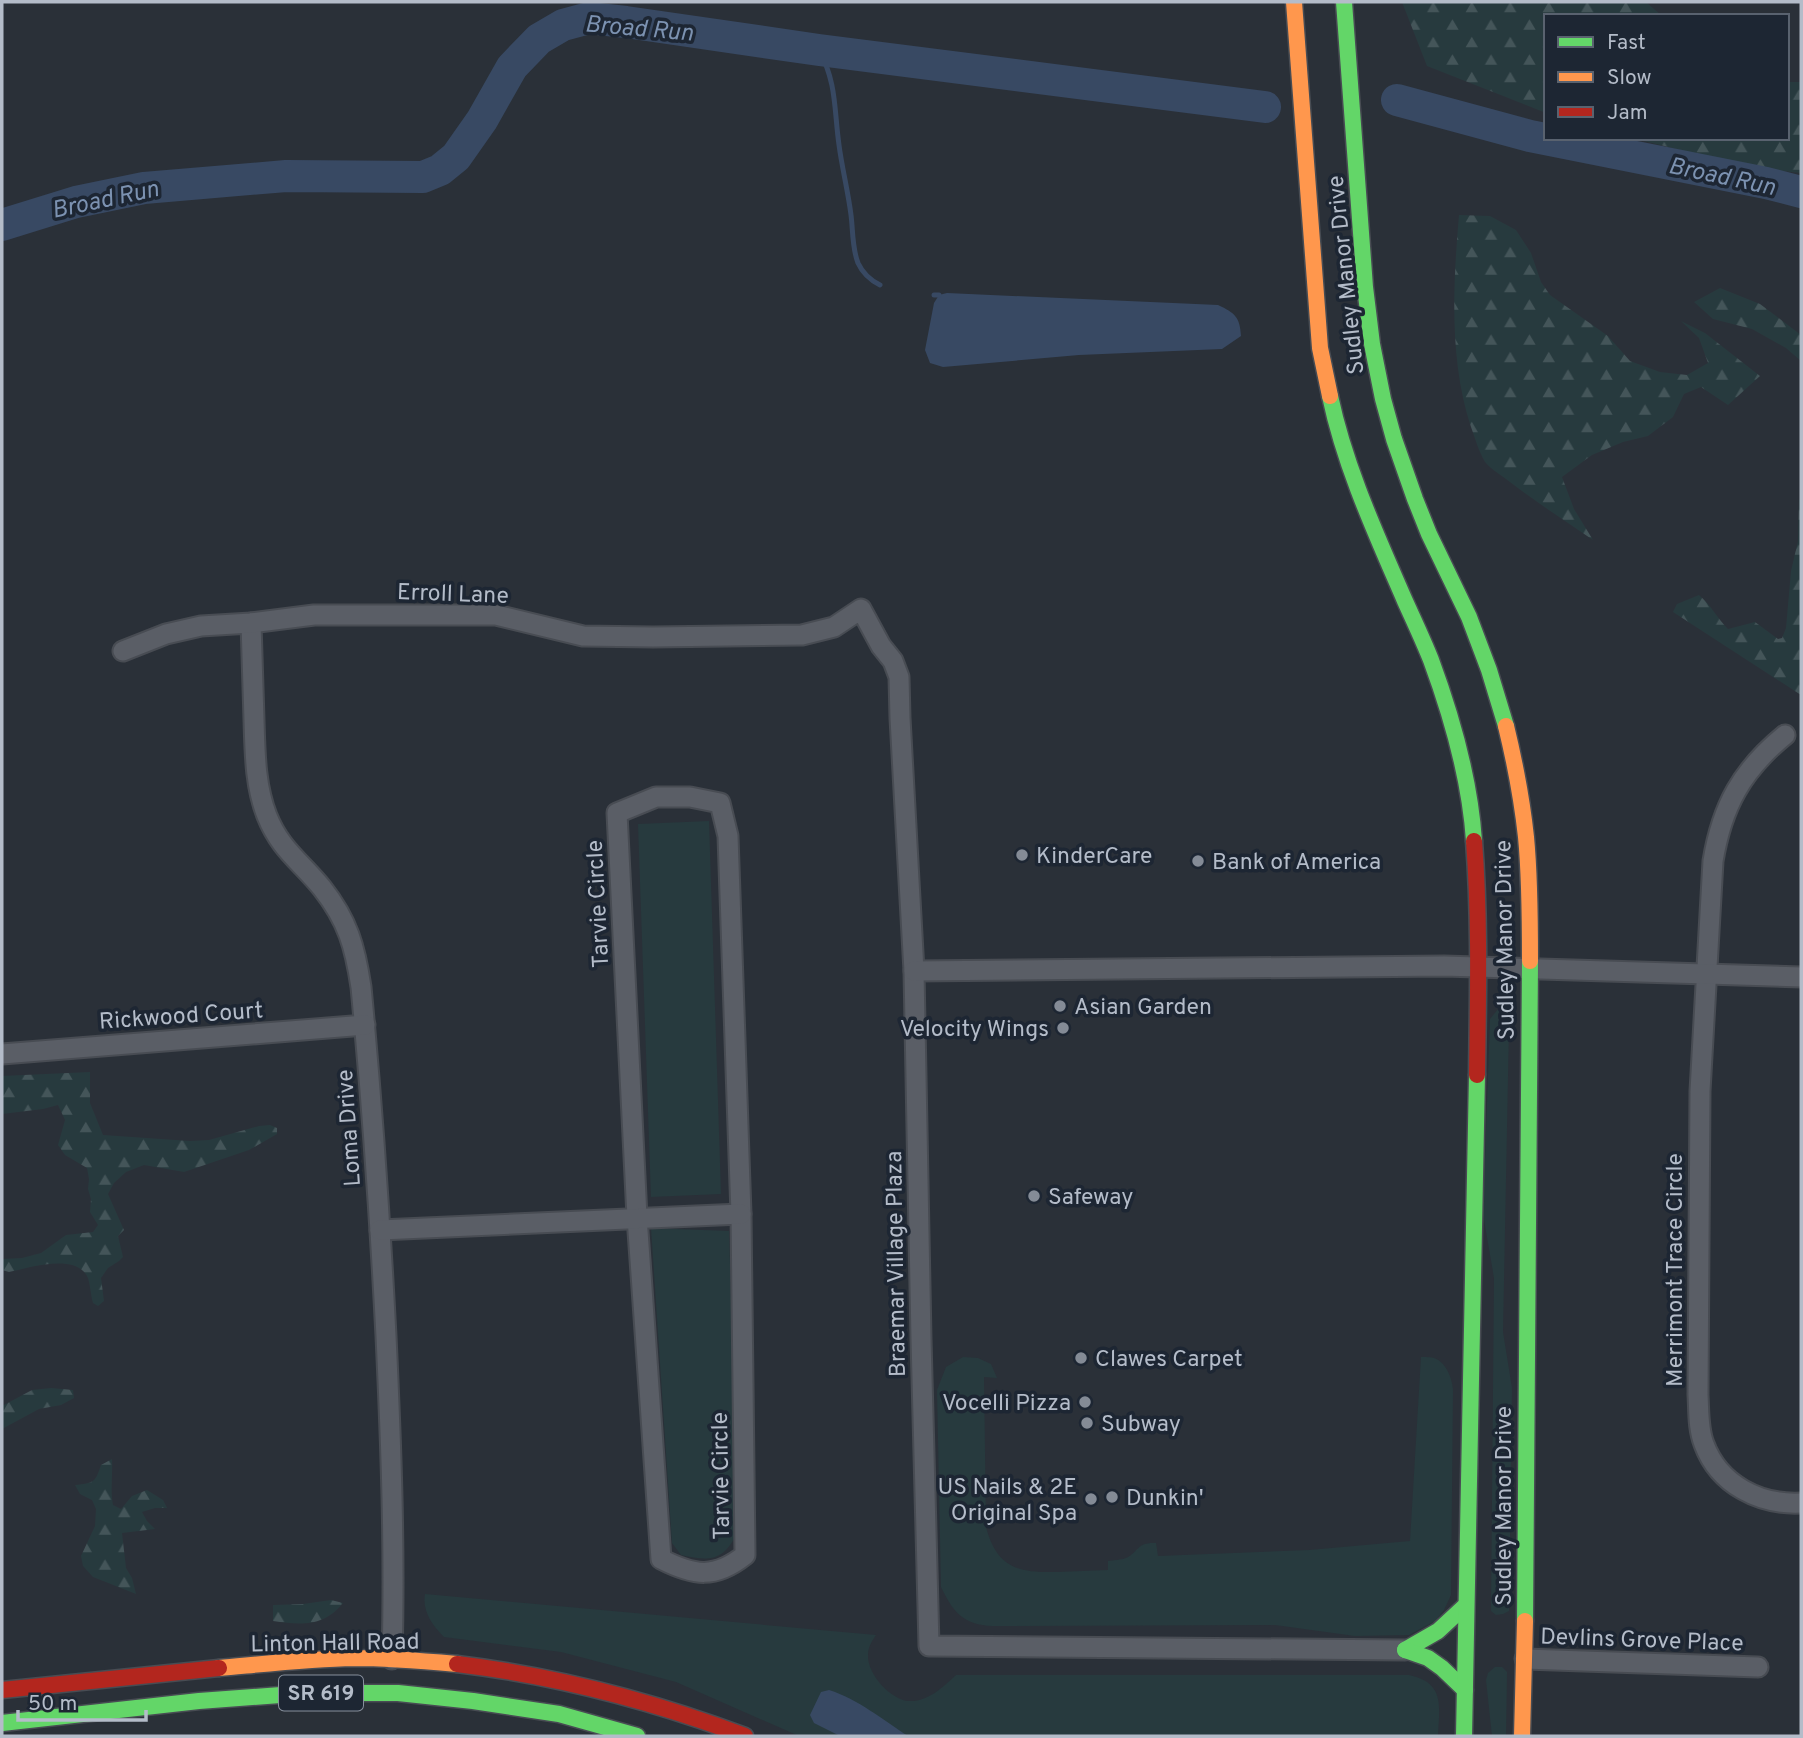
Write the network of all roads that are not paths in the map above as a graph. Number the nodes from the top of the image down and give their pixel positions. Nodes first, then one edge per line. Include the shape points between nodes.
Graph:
1 (1294, 2) edge
2 (1344, 2) edge
3 (251, 623) junction
4 (123, 651) dead end
5 (1785, 735) dead end
6 (1479, 967) junction
7 (1529, 968) junction
8 (914, 971) junction
9 (1706, 974) junction
10 (1801, 977) edge
11 (365, 1025) junction
12 (2, 1054) edge
13 (741, 1214) junction
14 (637, 1217) junction
15 (380, 1230) junction
16 (1801, 1503) edge
17 (1466, 1605) junction
18 (1405, 1650) junction
19 (393, 1659) junction
20 (1525, 1659) junction
21 (1758, 1667) dead end
22 (2, 1690) edge
23 (1465, 1690) junction
24 (2, 1723) edge
25 (637, 1736) edge
26 (745, 1736) edge
27 (1464, 1736) edge
28 (1522, 1736) edge

1 - 6 main road, Sudley Manor Drive via 1320,348 1332,405 1368,518 1430,658 1458,747 1474,835
2 - 7 main road, Sudley Manor Drive via 1363,268 1379,383 1404,469 1469,618 1507,733 1526,837
3 - 4 street, Erroll Lane via 201,625
3 - 8 street, Erroll Lane via 314,615 496,615 594,637 802,635 834,627 861,609 899,677
3 - 11 street, Loma Drive via 256,773 266,814 279,840 320,886 348,930
5 - 9 street, Merrimont Trace Circle via 1751,767 1726,809 1713,861
6 - 7 street
6 - 8 street
6 - 17 main road, Sudley Manor Drive
7 - 9 street
7 - 20 main road, Sudley Manor Drive
8 - 18 street, Braemar Village Plaza via 929,1646
9 - 10 street
9 - 16 street, Merrimont Trace Circle via 1700,1091 1700,1431 1711,1459 1734,1484 1771,1501
11 - 12 street, Rickwood Court
11 - 15 street, Loma Drive
13 - 14 street
13 - 14 street, Tarvie Circle via 745,1555 731,1566 696,1572 661,1559
13 - 14 street, Tarvie Circle via 728,836 720,803 656,797 617,813
14 - 15 street
15 - 19 street, Loma Drive via 391,1454
17 - 18 main road via 1439,1631
17 - 23 main road, Sudley Manor Drive
18 - 23 main road via 1443,1668
19 - 22 main road, Linton Hall Road / SR 619 via 305,1660
19 - 26 main road, Linton Hall Road / SR 619 via 570,1682 697,1717
20 - 21 street, Devlins Grove Place
20 - 28 main road, Sudley Manor Drive
23 - 27 main road, Sudley Manor Drive
24 - 25 main road, SR 619 via 199,1701 307,1693 398,1693 559,1714

